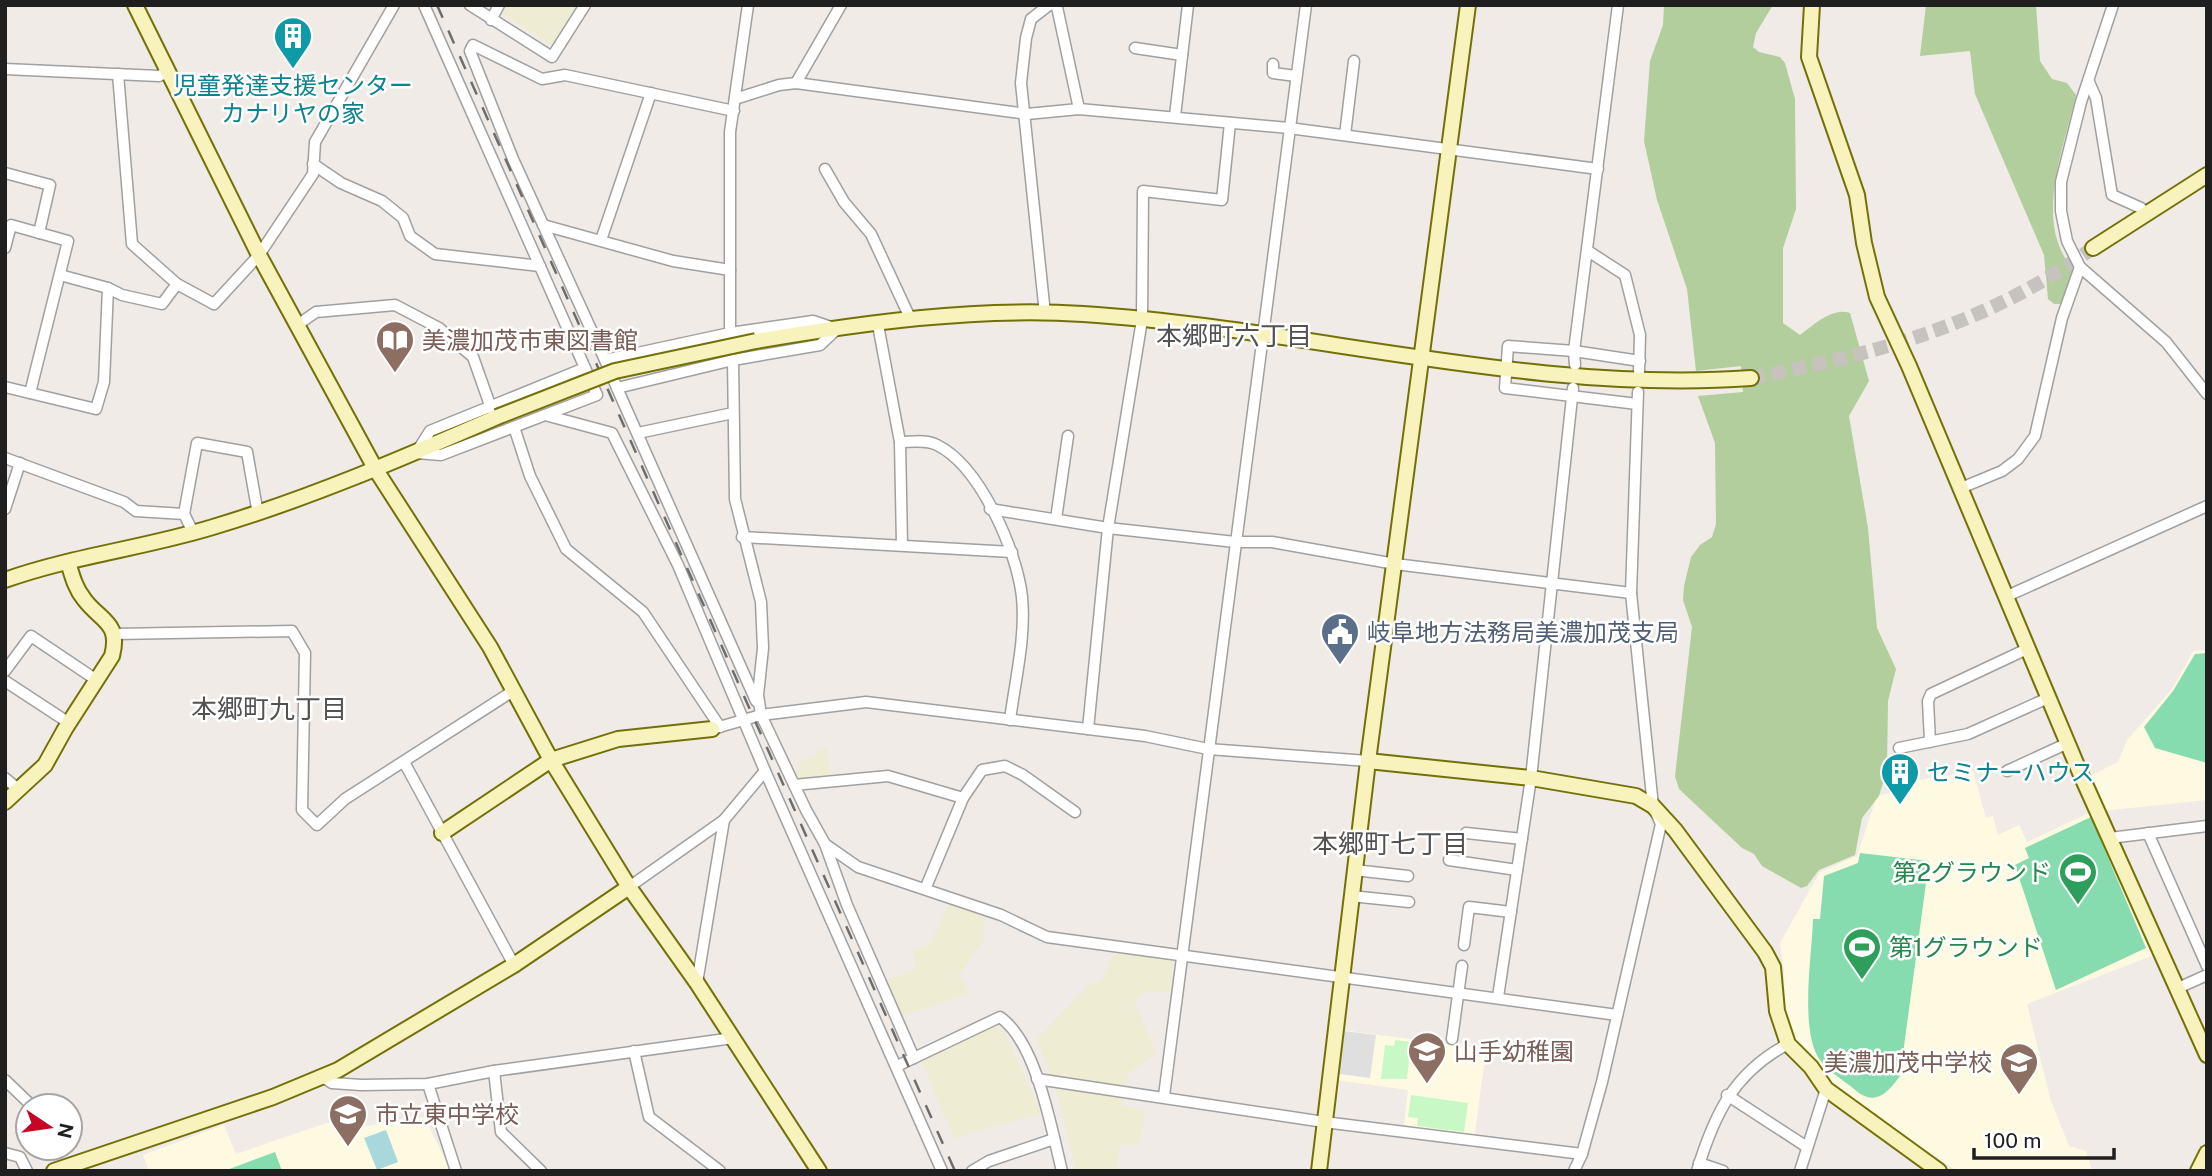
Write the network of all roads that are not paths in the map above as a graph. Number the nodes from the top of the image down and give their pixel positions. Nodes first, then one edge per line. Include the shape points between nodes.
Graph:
1 (135, 5) edge
2 (394, 5) edge
3 (424, 5) edge
4 (470, 5) edge
5 (499, 5) edge
6 (585, 5) edge
7 (748, 5) edge
8 (841, 5) edge
9 (1049, 5) edge
10 (1054, 5) edge
11 (1188, 5) edge
12 (1306, 5) edge
13 (1468, 5) edge
14 (1618, 5) edge
15 (1812, 5) edge
16 (2113, 5) edge
17 (491, 20) junction
18 (1135, 48) dead end
19 (1182, 55) junction
20 (1354, 61) dead end
21 (1273, 64) dead end
22 (5, 69) edge
23 (167, 72) junction
24 (118, 74) junction
25 (1296, 76) junction
26 (2089, 82) junction
27 (796, 83) junction
28 (651, 93) junction
29 (736, 99) junction
30 (1079, 108) junction
31 (734, 111) junction
32 (1027, 114) junction
33 (1175, 116) junction
34 (1230, 123) junction
35 (1289, 128) junction
36 (1345, 135) junction
37 (1450, 149) junction
38 (313, 164) junction
39 (825, 169) dead end
40 (1598, 169) junction
41 (5, 173) edge
42 (2207, 174) edge
43 (2144, 214) junction
44 (8, 225) edge
45 (542, 225) junction
46 (39, 233) junction
47 (601, 240) junction
48 (5, 248) edge
49 (2093, 248) tunnel mouth
50 (1588, 251) junction
51 (259, 255) junction
52 (540, 266) junction
53 (2080, 267) junction
54 (730, 270) junction
55 (60, 275) junction
56 (177, 285) junction
57 (108, 288) junction
58 (1045, 314) junction
59 (911, 320) junction
60 (1142, 320) junction
61 (878, 325) junction
62 (296, 326) junction
63 (837, 329) junction
64 (730, 333) junction
65 (1264, 335) junction
66 (1574, 351) junction
67 (1422, 355) junction
68 (605, 360) junction
69 (733, 360) junction
70 (1575, 365) dead end
71 (585, 368) junction
72 (1506, 368) junction
73 (1751, 378) tunnel mouth
74 (5, 387) edge
75 (617, 388) junction
76 (1638, 392) dead end
77 (30, 393) junction
78 (1572, 393) junction
79 (2207, 394) edge
80 (1637, 404) junction
81 (494, 413) junction
82 (733, 413) junction
83 (545, 415) junction
84 (514, 427) junction
85 (638, 433) junction
86 (1068, 436) dead end
87 (900, 442) junction
88 (416, 453) junction
89 (5, 458) edge
90 (20, 463) junction
91 (376, 470) junction
92 (1961, 488) junction
93 (2207, 506) edge
94 (5, 509) edge
95 (990, 509) junction
96 (258, 513) junction
97 (184, 514) junction
98 (1056, 519) junction
99 (1108, 528) junction
100 (193, 532) junction
101 (742, 537) junction
102 (1235, 542) junction
103 (902, 545) junction
104 (1012, 552) junction
105 (68, 562) junction
106 (1395, 565) junction
107 (5, 580) edge
108 (1552, 583) junction
109 (1630, 593) junction
110 (2005, 597) junction
111 (114, 634) junction
112 (2027, 649) junction
113 (5, 671) edge
114 (95, 679) junction
115 (5, 681) edge
116 (513, 691) junction
117 (2048, 698) junction
118 (760, 711) junction
119 (745, 719) junction
120 (1010, 720) junction
121 (69, 723) junction
122 (716, 728) junction
123 (1088, 729) junction
124 (1930, 742) junction
125 (2068, 743) junction
126 (1899, 748) dead end
127 (1208, 749) junction
128 (551, 760) junction
129 (1368, 761) junction
130 (404, 762) junction
131 (765, 771) junction
132 (2007, 771) dead end
133 (5, 778) edge
134 (1531, 778) junction
135 (794, 785) junction
136 (19, 790) junction
137 (963, 798) junction
138 (5, 802) edge
139 (1653, 806) junction
140 (1075, 811) dead end
141 (724, 820) junction
142 (2207, 825) edge
143 (442, 833) junction
144 (1466, 833) dead end
145 (2148, 833) junction
146 (2110, 838) junction
147 (1522, 839) junction
148 (825, 844) junction
149 (1449, 860) dead end
150 (1354, 870) junction
151 (1517, 870) junction
152 (1408, 876) dead end
153 (629, 887) junction
154 (926, 887) junction
155 (1351, 896) junction
156 (1409, 902) dead end
157 (1511, 912) junction
158 (1464, 946) dead end
159 (1184, 957) junction
160 (514, 965) junction
161 (1462, 966) dead end
162 (2207, 966) edge
163 (2207, 975) edge
164 (1342, 977) junction
165 (697, 983) junction
166 (2178, 988) junction
167 (1458, 992) junction
168 (1498, 998) junction
169 (1617, 1015) junction
170 (733, 1038) junction
171 (1452, 1039) dead end
172 (1788, 1044) junction
173 (635, 1051) junction
174 (2207, 1055) edge
175 (914, 1058) junction
176 (897, 1066) junction
177 (494, 1071) junction
178 (323, 1077) junction
179 (1037, 1079) junction
180 (428, 1084) junction
181 (1826, 1089) junction
182 (1727, 1095) junction
183 (1164, 1096) junction
184 (1324, 1122) junction
185 (1054, 1139) junction
186 (1807, 1147) junction
187 (5, 1153) edge
188 (2207, 1153) edge
189 (1582, 1154) junction
190 (1698, 1167) edge
191 (27, 1171) edge
192 (54, 1171) edge
193 (456, 1171) edge
194 (541, 1171) edge
195 (720, 1171) edge
196 (819, 1171) edge
197 (942, 1171) edge
198 (972, 1171) edge
199 (1062, 1171) edge
200 (1319, 1171) edge
201 (1574, 1171) edge
202 (1723, 1171) edge
203 (1800, 1171) edge
204 (1939, 1171) edge
205 (2198, 1171) edge

1 - 23 street
2 - 38 street via 316,142
3 - 52 street
4 - 17 street
5 - 17 street
6 - 17 street via 552,57
7 - 29 street
8 - 27 street
9 - 32 street via 1031,19 1026,38 1021,83
10 - 30 street
11 - 19 street
12 - 25 street
13 - 37 street
14 - 40 street
15 - 92 street via 1809,57 1857,195 1877,297
16 - 26 street
18 - 19 street
19 - 33 street
20 - 36 street
21 - 25 street via 1273,72
22 - 24 street
23 - 24 street via 159,76
23 - 51 street
24 - 56 street via 132,244
25 - 35 street
26 - 43 street via 2096,98 2112,195 2141,208
26 - 53 street via 2061,182 2067,240
27 - 29 street
27 - 32 street
28 - 31 street
28 - 45 street via 565,75 542,79 473,45 470,51
28 - 47 street
29 - 31 street
30 - 32 street
30 - 33 street
31 - 54 street
32 - 58 street
33 - 34 street
34 - 35 street
34 - 60 street via 1222,200 1143,191
35 - 36 street
35 - 65 street
36 - 37 street
37 - 40 street
37 - 67 street
38 - 51 street via 313,174
38 - 52 street via 341,183 382,201 403,218 410,236 435,254
39 - 59 street via 844,202 871,234
40 - 50 street
41 - 46 street via 50,185
42 - 43 street
43 - 49 street
44 - 46 street
44 - 48 street
45 - 47 street
45 - 68 street
46 - 55 street via 68,241
47 - 54 street via 674,261
50 - 66 street
50 - 66 street via 1625,275 1640,335 1640,366
51 - 56 street via 214,304
51 - 62 street
52 - 71 street
53 - 79 street via 2166,342
53 - 92 street via 2062,318 2035,436 2002,471
54 - 64 street
55 - 57 street
55 - 77 street
56 - 57 street via 162,304
57 - 77 street via 104,382 96,409
58 - 59 street
58 - 60 street
59 - 61 street
60 - 65 street
60 - 99 street
61 - 63 street
61 - 87 street
62 - 81 street via 316,313 395,305 439,328 473,357
62 - 91 street
63 - 64 street via 813,321
63 - 69 street via 820,345
63 - 81 street, bridge via 615,371
64 - 68 street
65 - 67 street
65 - 102 street
66 - 70 street
66 - 72 street via 1508,346
67 - 72 street
67 - 106 street
68 - 75 street
69 - 75 street
69 - 82 street
71 - 81 street
71 - 83 street via 597,395
72 - 73 street via 1647,381
72 - 78 street via 1505,388
74 - 77 street
75 - 85 street
76 - 80 street
78 - 80 street
78 - 108 street
80 - 109 street
81 - 88 street
82 - 85 street
82 - 101 street via 735,499
83 - 84 street
83 - 119 street via 612,433 678,565
84 - 88 street via 441,455
84 - 122 street via 530,476 566,549 643,612
85 - 118 street
86 - 98 street
87 - 95 street via 937,444 979,486
87 - 103 street
88 - 91 street
89 - 90 street
90 - 94 street
90 - 97 street via 124,502 136,511
91 - 96 street
91 - 116 street via 490,647
92 - 110 street
93 - 110 street
95 - 98 street
95 - 104 street
96 - 97 street via 247,452 197,443
96 - 100 street
97 - 100 street
98 - 99 street
99 - 102 street
99 - 123 street
100 - 105 street
101 - 103 street
101 - 118 street via 761,602
102 - 106 street via 1272,542
102 - 127 street
103 - 104 street
104 - 120 street via 1023,618
105 - 107 street
105 - 111 street via 77,589
106 - 108 street
106 - 129 street
108 - 109 street
108 - 134 street
109 - 139 street
110 - 112 street
111 - 114 street via 112,656
111 - 130 street via 292,631 297,635 305,653 302,810 317,825 345,799
112 - 117 street
112 - 124 street via 1931,694
113 - 114 street via 32,636
114 - 121 street
115 - 121 street
116 - 128 street
116 - 130 street
117 - 124 street via 1968,734
117 - 125 street
118 - 119 street
118 - 120 street via 866,702
118 - 135 street
119 - 122 street
119 - 131 street
120 - 123 street
121 - 136 street via 46,765
122 - 128 street via 618,739
123 - 127 street
124 - 126 street
125 - 132 street
125 - 146 street
127 - 129 street
127 - 159 street
128 - 143 street
128 - 153 street
129 - 134 street
129 - 150 street
130 - 143 street
131 - 141 street
131 - 176 street
133 - 136 street
134 - 139 street via 1624,792
134 - 147 street
135 - 137 street via 888,776
135 - 148 street
136 - 138 street
137 - 140 street via 982,770 1005,766
137 - 154 street
139 - 169 street via 1661,824
139 - 172 street via 1765,952 1773,967 1777,1011
141 - 153 street
141 - 165 street
142 - 145 street
143 - 160 street
144 - 147 street
145 - 146 street
145 - 162 street
146 - 166 street
147 - 151 street
148 - 154 street via 858,867
148 - 175 street
149 - 151 street
150 - 152 street
150 - 155 street
151 - 157 street
153 - 160 street
153 - 165 street
154 - 159 street via 1047,937
155 - 156 street
155 - 164 street
157 - 158 street via 1469,908
157 - 168 street
159 - 164 street
159 - 183 street
160 - 178 street
161 - 167 street
163 - 166 street
164 - 167 street
164 - 184 street
165 - 170 street
166 - 174 street
167 - 168 street
167 - 171 street
168 - 169 street
169 - 189 street
170 - 173 street
170 - 196 street
172 - 181 street
172 - 182 street via 1749,1069
173 - 177 street
173 - 195 street via 649,1117
175 - 176 street
175 - 179 street via 1000,1017 1014,1027
176 - 197 street
177 - 180 street
177 - 194 street via 501,1132
178 - 180 street via 332,1083 361,1085
178 - 192 street
179 - 183 street
179 - 185 street
180 - 193 street
181 - 186 street
181 - 204 street
182 - 186 street
182 - 190 street
183 - 184 street
184 - 189 street
184 - 200 street
185 - 198 street
185 - 199 street
186 - 203 street
187 - 191 street via 20,1157
188 - 205 street
189 - 201 street
190 - 202 street

